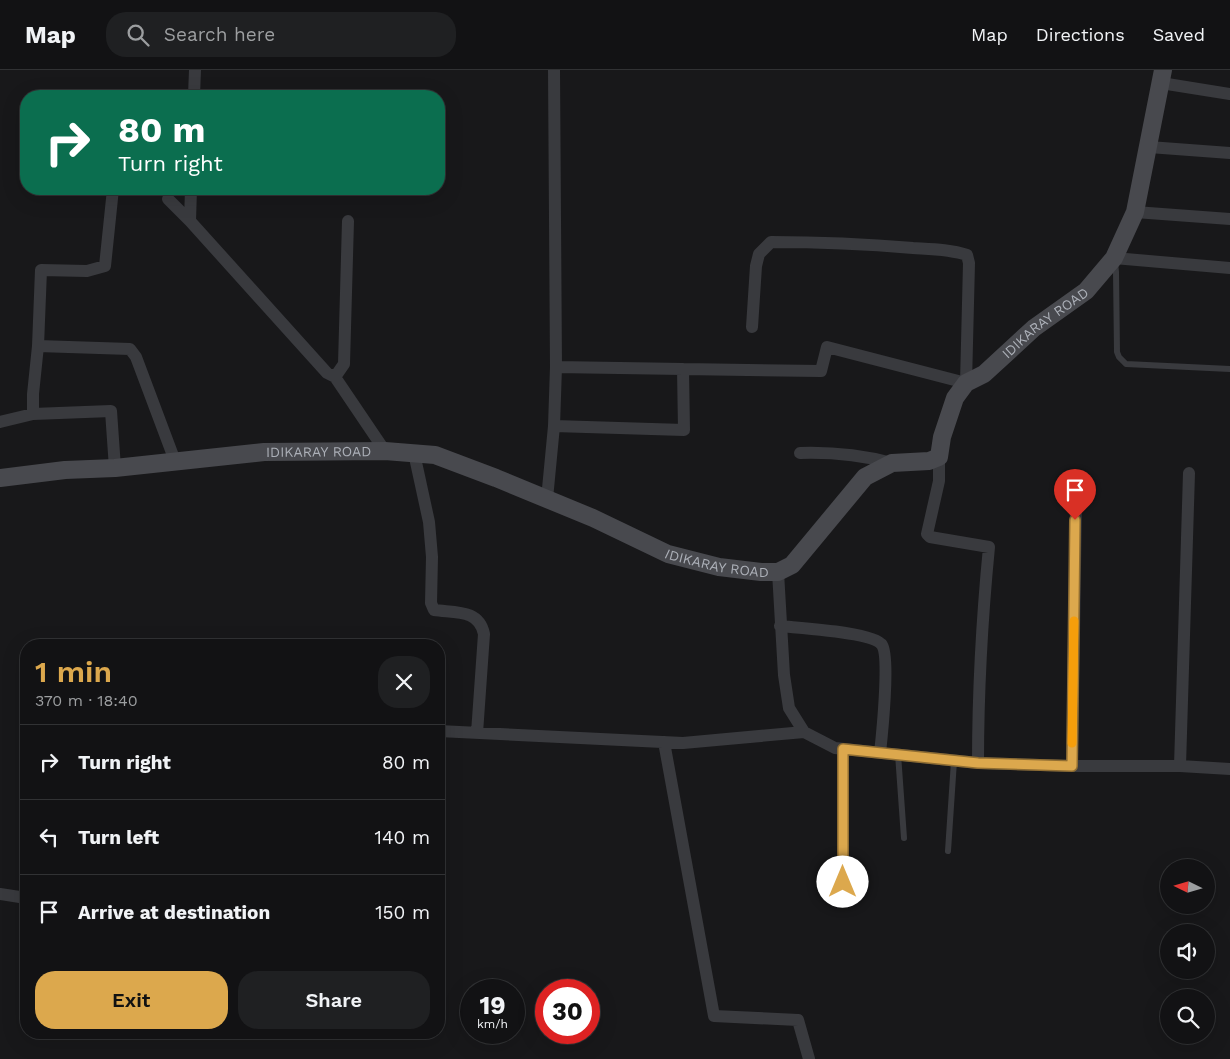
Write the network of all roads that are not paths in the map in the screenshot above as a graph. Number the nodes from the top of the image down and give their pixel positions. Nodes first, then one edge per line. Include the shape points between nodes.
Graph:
1 (195, 70) edge
2 (554, 70) edge
3 (1162, 76) edge
4 (194, 90) edge
5 (1230, 94) edge
6 (1149, 147) junction
7 (1230, 154) edge
8 (112, 195) edge
9 (191, 195) edge
10 (168, 199) dead end
11 (1135, 212) junction
12 (1230, 219) edge
13 (190, 221) junction
14 (348, 221) dead end
15 (1114, 258) junction
16 (1230, 268) edge
17 (752, 327) dead end
18 (38, 346) junction
19 (556, 367) junction
20 (1230, 369) edge
21 (683, 370) junction
22 (335, 377) junction
23 (966, 383) junction
24 (33, 414) junction
25 (0, 422) edge
26 (554, 426) junction
27 (385, 451) junction
28 (414, 453) junction
29 (800, 453) dead end
30 (938, 456) junction
31 (175, 461) junction
32 (892, 463) junction
33 (115, 468) junction
34 (1189, 473) dead end
35 (0, 478) edge
36 (547, 499) junction
37 (1076, 501) dead end
38 (778, 572) junction
39 (780, 626) junction
40 (445, 731) edge
41 (804, 732) junction
42 (477, 733) junction
43 (664, 742) junction
44 (843, 749) junction
45 (880, 752) junction
46 (898, 754) junction
47 (954, 761) junction
48 (978, 763) junction
49 (1072, 766) junction
50 (1180, 766) junction
51 (1230, 769) edge
52 (904, 838) dead end
53 (948, 851) dead end
54 (843, 882) dead end
55 (0, 894) edge
56 (20, 897) edge
57 (809, 1059) edge

1 - 4 street
2 - 19 street
3 - 5 street
3 - 6 street, IDIKARAY ROAD
6 - 7 street
6 - 11 street, IDIKARAY ROAD
8 - 18 street via 105,266 87,271 41,270
9 - 13 street
10 - 13 street
11 - 12 street
11 - 15 street, IDIKARAY ROAD
13 - 22 street via 327,373
14 - 22 street via 344,364
15 - 16 street
15 - 20 lane via 1117,352 1122,361 1126,364
15 - 23 street, IDIKARAY ROAD via 1086,291 1034,328 984,374
17 - 23 street via 756,266 759,254 771,242 855,243 960,253 967,255 969,263
18 - 24 street
18 - 31 street via 130,349 136,357
19 - 21 street
19 - 26 street
21 - 23 street via 820,371 827,347
21 - 26 street via 684,430
22 - 27 street
23 - 30 street, IDIKARAY ROAD via 955,398
24 - 25 street
24 - 33 street via 111,411
26 - 36 street
27 - 28 street, IDIKARAY ROAD
27 - 31 street, IDIKARAY ROAD via 264,452
28 - 36 street, IDIKARAY ROAD via 435,455
28 - 42 street via 432,556 431,603 434,610 472,615 482,623
29 - 32 street via 830,452
30 - 32 street, IDIKARAY ROAD via 929,461
30 - 48 street via 939,481 927,534 989,547 982,617
31 - 33 street, IDIKARAY ROAD
32 - 38 street, IDIKARAY ROAD via 865,477 792,565
33 - 35 street, IDIKARAY ROAD
34 - 50 street
36 - 38 street, IDIKARAY ROAD via 668,554 719,566
37 - 49 street
38 - 39 street
39 - 41 street via 789,708
39 - 45 street via 861,635 876,639 882,645 885,656
40 - 42 street
41 - 43 street
41 - 44 street
42 - 43 street
43 - 57 street via 714,1016 798,1020
44 - 45 street
44 - 54 street
45 - 46 street
46 - 47 street
46 - 52 lane
47 - 48 street
47 - 53 lane
48 - 49 street
49 - 50 street
50 - 51 street
55 - 56 street

